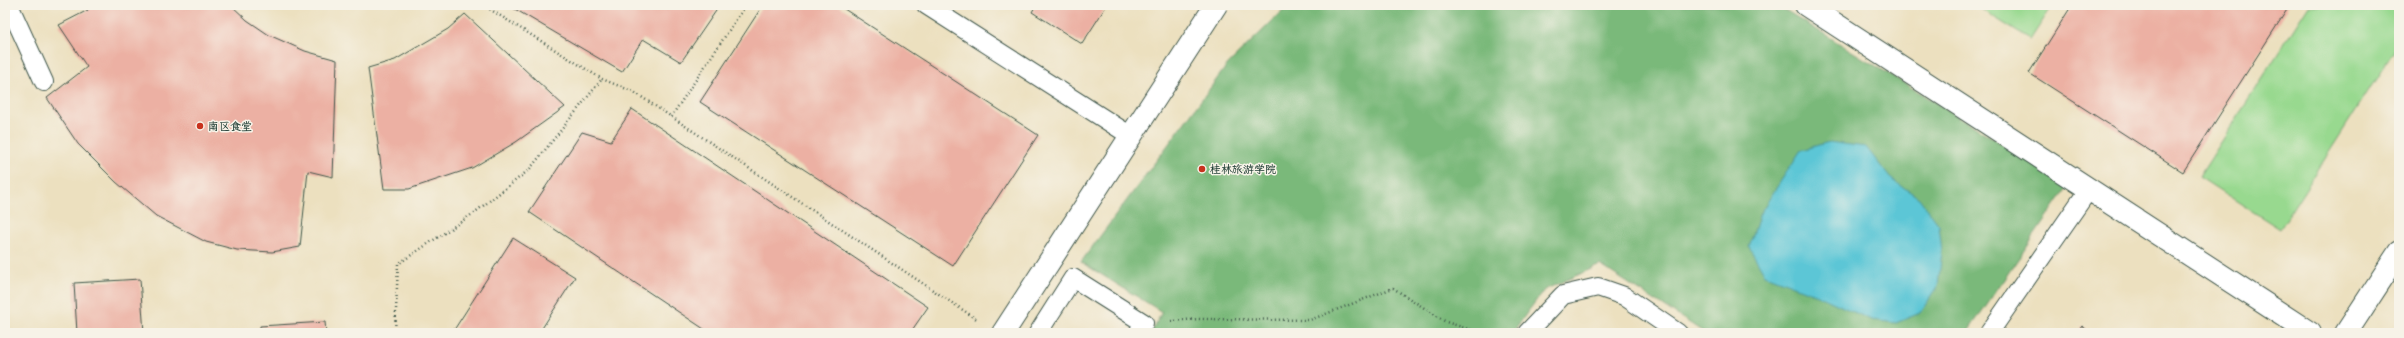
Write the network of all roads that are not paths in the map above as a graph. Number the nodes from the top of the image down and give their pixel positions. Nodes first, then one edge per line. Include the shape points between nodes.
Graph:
1 (9, 5) edge
2 (926, 5) edge
3 (1216, 5) edge
4 (1806, 5) edge
5 (44, 82) dead end
6 (1131, 136) junction
7 (2089, 189) junction
8 (2399, 252) edge
9 (1141, 328) edge
10 (994, 329) edge
11 (1038, 333) edge
12 (1527, 333) edge
13 (1678, 333) edge
14 (1989, 333) edge
15 (2310, 333) edge
16 (2346, 333) edge

1 - 5 lane
2 - 6 lane
3 - 6 street
4 - 7 street
6 - 10 street
7 - 14 lane
7 - 15 street
8 - 16 street
9 - 11 lane via 1073,278
12 - 13 lane via 1563,295 1598,287 1624,296

